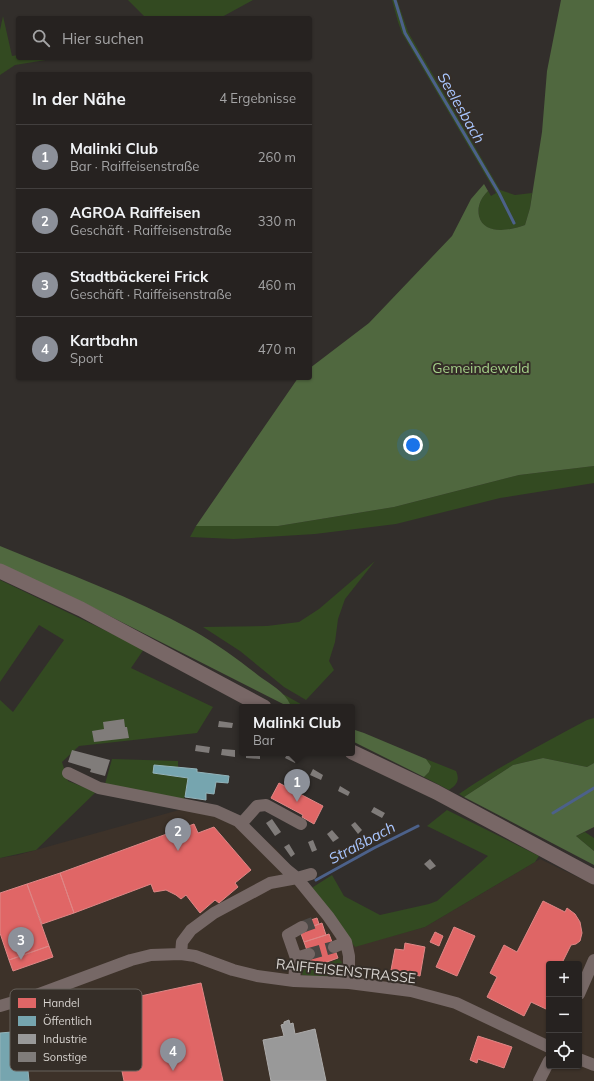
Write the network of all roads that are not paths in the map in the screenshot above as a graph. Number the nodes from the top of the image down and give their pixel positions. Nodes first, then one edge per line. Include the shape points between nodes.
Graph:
1 (0, 571) edge
2 (258, 704) edge
3 (355, 753) edge
4 (68, 773) dead end
5 (241, 824) junction
6 (301, 824) dead end
7 (311, 874) dead end
8 (594, 877) edge
9 (297, 878) junction
10 (302, 927) tunnel mouth
11 (346, 942) junction
12 (334, 947) tunnel mouth
13 (181, 954) junction
14 (309, 954) tunnel mouth
15 (296, 958) junction
16 (594, 960) edge
17 (294, 980) junction
18 (349, 983) junction
19 (582, 987) edge
20 (53, 989) edge
21 (10, 1003) edge
22 (0, 1006) edge
23 (546, 1046) edge
24 (582, 1060) edge
25 (594, 1065) edge
26 (546, 1067) edge
27 (539, 1081) edge

1 - 2 main road via 81,609
3 - 8 main road via 460,805
4 - 5 street via 99,788 216,812
5 - 6 street via 257,806 266,805
5 - 9 street
7 - 9 street
9 - 11 street via 323,918
9 - 13 street via 270,883 214,913 191,930 182,942
10 - 15 street via 288,935
11 - 12 street
11 - 18 street
13 - 17 street, RAIFFEISENSTRASSE via 257,976
13 - 20 street, RAIFFEISENSTRASSE via 150,955 131,960
14 - 15 street
15 - 17 street
16 - 19 street
17 - 18 street, RAIFFEISENSTRASSE
18 - 23 street, RAIFFEISENSTRASSE via 410,991 456,1003
21 - 22 street, RAIFFEISENSTRASSE
24 - 25 street
26 - 27 street

